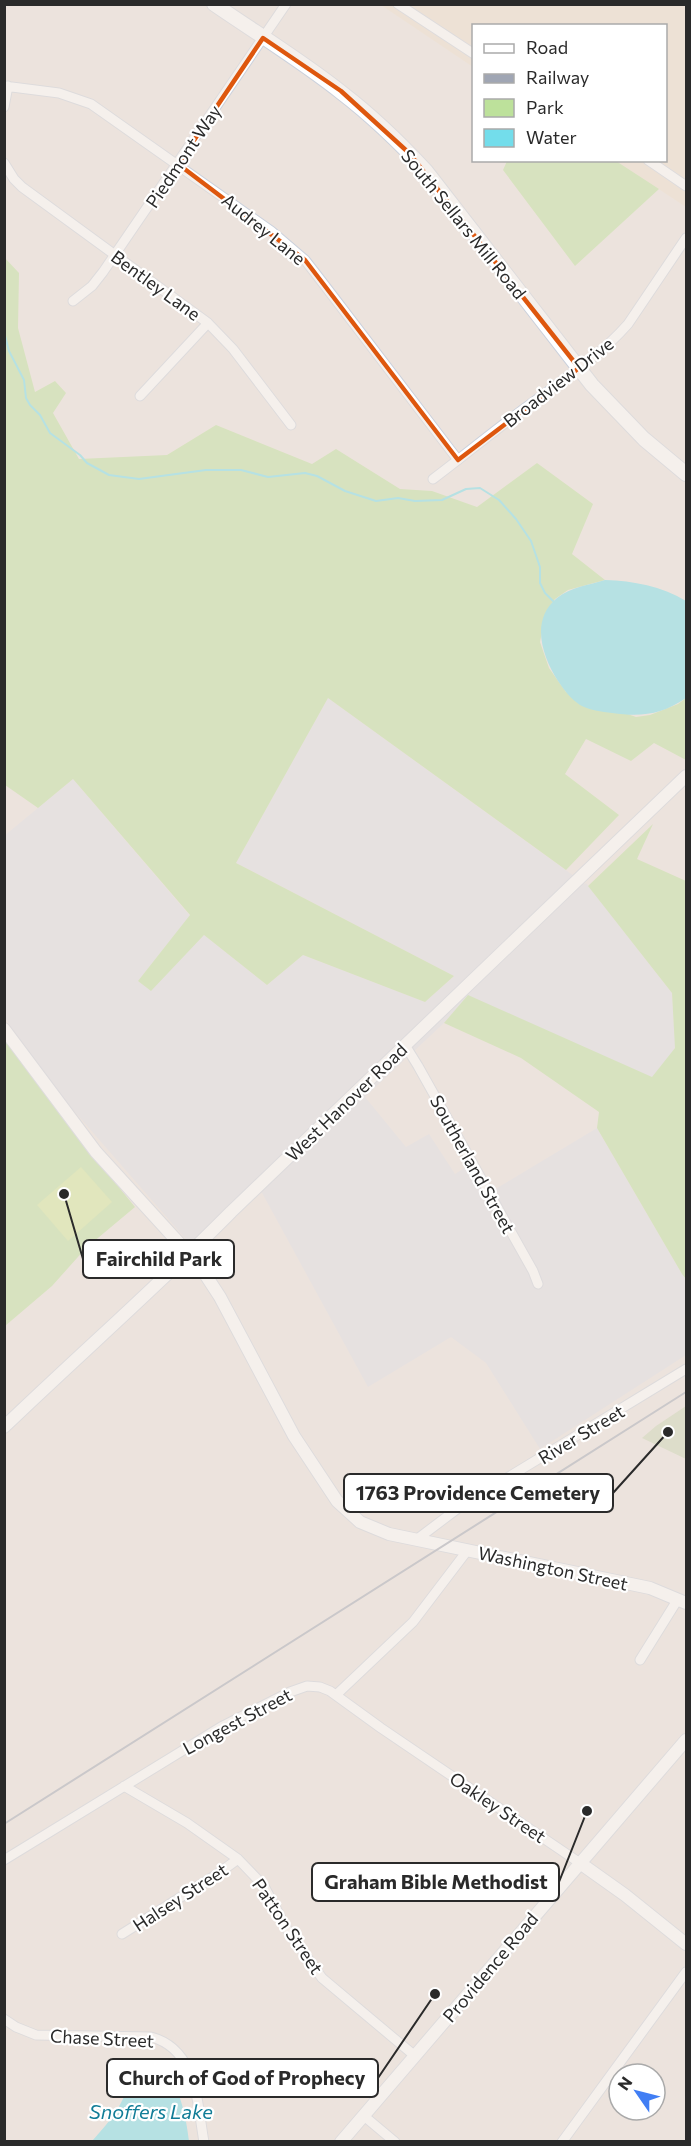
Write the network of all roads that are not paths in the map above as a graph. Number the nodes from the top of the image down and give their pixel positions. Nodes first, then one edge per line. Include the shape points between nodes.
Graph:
1 (214, 4) edge
2 (286, 4) edge
3 (398, 4) edge
4 (263, 38) junction
5 (472, 53) edge
6 (6, 86) edge
7 (4, 107) edge
8 (651, 162) edge
9 (4, 163) edge
10 (178, 164) junction
11 (687, 186) edge
12 (687, 238) edge
13 (115, 254) junction
14 (73, 301) dead end
15 (208, 323) junction
16 (579, 368) junction
17 (140, 396) dead end
18 (291, 425) dead end
19 (458, 460) junction
20 (687, 474) edge
21 (433, 479) dead end
22 (687, 776) edge
23 (4, 1029) edge
24 (405, 1045) junction
25 (189, 1254) junction
26 (538, 1284) dead end
27 (687, 1369) edge
28 (4, 1427) edge
29 (416, 1540) junction
30 (467, 1551) junction
31 (682, 1601) edge
32 (640, 1660) dead end
33 (336, 1695) junction
34 (687, 1740) edge
35 (124, 1786) junction
36 (237, 1859) junction
37 (4, 1860) edge
38 (580, 1863) junction
39 (122, 1934) dead end
40 (687, 1944) edge
41 (687, 1972) edge
42 (4, 2019) edge
43 (415, 2056) junction
44 (364, 2116) junction
45 (204, 2142) edge
46 (341, 2142) edge
47 (395, 2142) edge
48 (562, 2142) edge

1 - 4 main road, South Sellars Mill Road
2 - 4 street, Piedmont Way
3 - 5 street
4 - 10 street, Piedmont Way
4 - 16 main road, South Sellars Mill Road via 341,91 409,153
6 - 7 street
6 - 10 street, Audrey Lane via 58,93 91,104
8 - 11 street
9 - 13 street, Bentley Lane via 22,187
10 - 13 street, Piedmont Way
10 - 19 street, Audrey Lane via 305,260
12 - 16 street, Broadview Drive via 619,335
13 - 14 street, Piedmont Way via 92,286
13 - 15 street, Bentley Lane
15 - 17 street
15 - 18 street, Bentley Lane
16 - 19 street, Broadview Drive
16 - 20 main road, South Sellars Mill Road via 637,432
19 - 21 street, Broadview Drive
22 - 24 street, West Hanover Road
23 - 25 street, Washington Street via 90,1144
24 - 25 street, West Hanover Road
24 - 26 street, Southerland Street
25 - 28 street, West Hanover Road
25 - 29 street, Washington Street via 220,1297 284,1418 337,1501 369,1527
27 - 29 street, River Street via 461,1506
29 - 30 street, Washington Street
30 - 31 street, Washington Street via 650,1588
30 - 33 street via 413,1622
31 - 32 street
33 - 35 street, Longest Street via 320,1687 300,1687 221,1727
33 - 38 street, Oakley Street
34 - 38 street, Providence Road
35 - 36 street, Patton Street via 187,1823
35 - 37 street, Longest Street
36 - 39 street, Halsey Street
36 - 43 street, Patton Street via 264,1886 288,1931 322,1978
38 - 40 street, Oakley Street
38 - 43 street, Providence Road
41 - 48 street
42 - 45 street, Chase Street via 36,2035 151,2037 169,2044 188,2067
43 - 44 street, Providence Road
44 - 46 street, Providence Road
44 - 47 street

